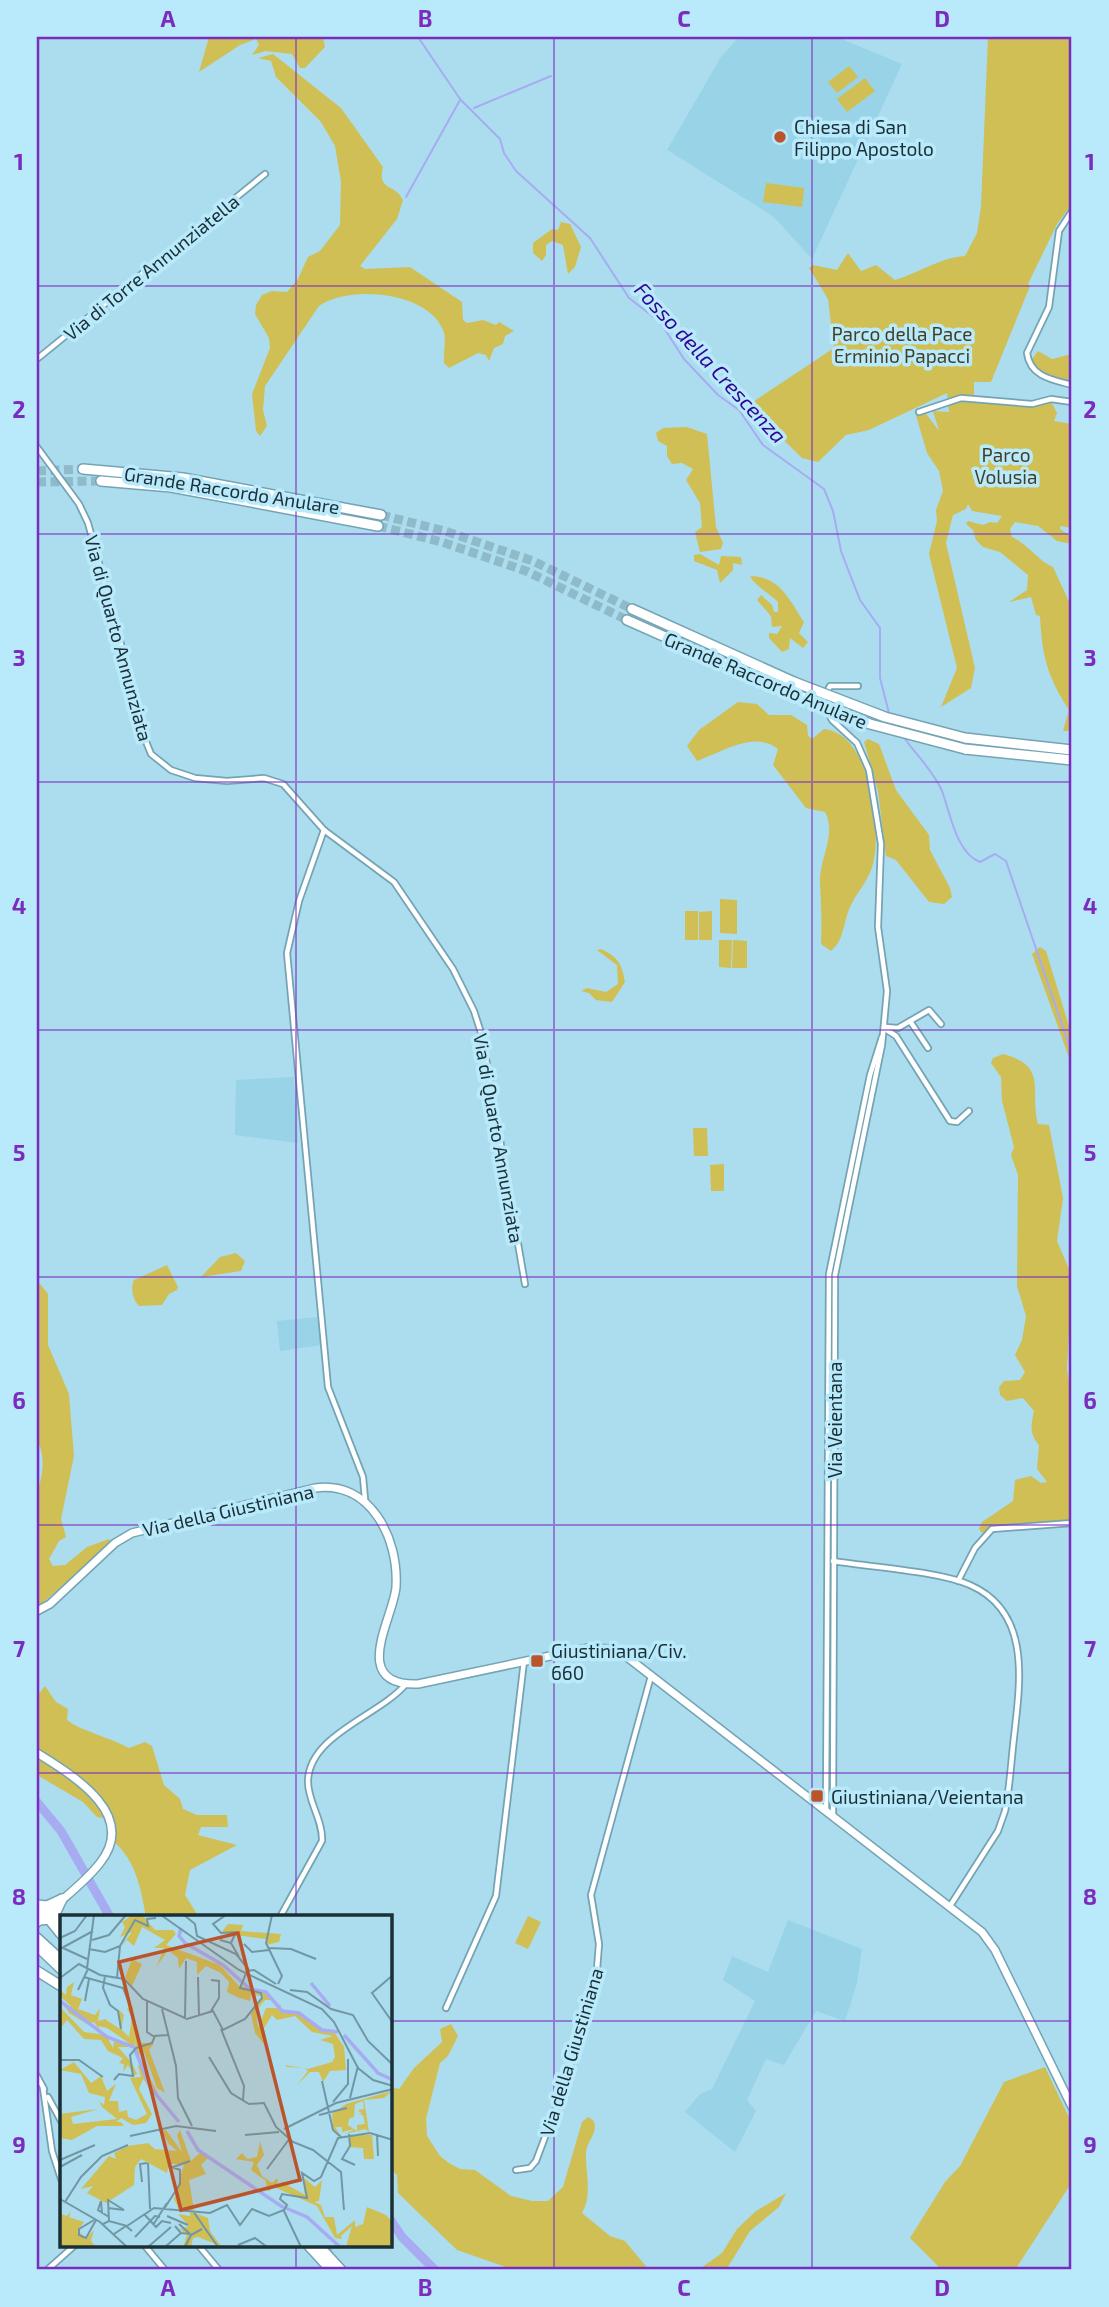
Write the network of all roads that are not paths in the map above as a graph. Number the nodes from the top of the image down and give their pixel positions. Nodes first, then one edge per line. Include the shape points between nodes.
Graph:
1 (265, 174) dead end
2 (1072, 211) edge
3 (37, 359) edge
4 (1072, 385) edge
5 (1072, 402) edge
6 (919, 412) dead end
7 (37, 447) edge
8 (83, 468) tunnel mouth
9 (101, 481) tunnel mouth
10 (381, 515) tunnel mouth
11 (378, 526) tunnel mouth
12 (632, 609) tunnel mouth
13 (627, 620) tunnel mouth
14 (858, 686) dead end
15 (1072, 750) edge
16 (1072, 760) edge
17 (324, 830) junction
18 (910, 1021) junction
19 (941, 1024) dead end
20 (885, 1028) junction
21 (928, 1048) dead end
22 (969, 1111) dead end
23 (525, 1284) dead end
24 (365, 1499) junction
25 (1072, 1523) edge
26 (831, 1561) junction
27 (958, 1581) junction
28 (37, 1611) edge
29 (524, 1660) junction
30 (652, 1675) junction
31 (406, 1684) junction
32 (37, 1753) edge
33 (826, 1810) junction
34 (833, 1815) junction
35 (62, 1899) junction
36 (37, 1906) edge
37 (950, 1906) junction
38 (281, 1915) edge
39 (38, 1922) edge
40 (59, 1930) edge
41 (37, 1938) edge
42 (37, 1946) edge
43 (60, 1959) edge
44 (60, 1968) edge
45 (37, 1972) edge
46 (60, 1985) edge
47 (446, 2008) dead end
48 (37, 2076) edge
49 (43, 2088) junction
50 (1072, 2107) edge
51 (60, 2118) edge
52 (516, 2170) dead end
53 (60, 2176) edge
54 (72, 2248) edge
55 (147, 2248) edge
56 (201, 2248) edge
57 (311, 2248) edge
58 (321, 2248) edge
59 (47, 2270) edge
60 (165, 2270) edge
61 (219, 2270) edge
62 (331, 2270) edge
63 (341, 2270) edge

1 - 3 street, Via di Torre Annunziatella
2 - 4 street via 1059,231 1049,307 1027,353 1039,374
5 - 6 street via 961,398
7 - 17 street, Via di Quarto Annunziata via 89,523 136,717 151,754 171,770 200,779 276,780
8 - 10 highway, Grande Raccordo Anulare via 183,478
9 - 11 highway, Grande Raccordo Anulare via 170,487
12 - 15 highway, Grande Raccordo Anulare, bridge via 873,713 965,738
13 - 16 highway, Grande Raccordo Anulare, bridge via 880,727 965,749
14 - 20 street, Via Veientana via 832,685 822,701 832,720 863,752 876,808 882,860 878,927 887,991
17 - 23 street, Via di Quarto Annunziata via 393,881 446,955 474,1011 489,1070
17 - 24 street via 299,901 288,953 328,1387 363,1477
18 - 19 street via 931,1010
18 - 20 street via 898,1028
18 - 21 street
20 - 22 street via 897,1036 953,1122
20 - 26 street, Via Veientana via 837,1261 832,1320
24 - 28 street, Via della Giustiniana via 339,1488 318,1488 132,1533
24 - 31 street via 381,1522 395,1578 379,1654 388,1674
25 - 27 street via 992,1529 975,1548
26 - 27 street
26 - 33 street, Via Veientana
26 - 34 street, Via Veientana
27 - 37 street via 985,1593 1004,1614 1018,1645 1020,1676 1003,1817
29 - 30 street via 602,1648 622,1654
29 - 31 street
29 - 47 street via 496,1896
30 - 33 street
30 - 52 street, Via della Giustiniana via 591,1895 599,1944 597,1969 565,2084 536,2161
31 - 38 street via 324,1744 314,1760 308,1784 322,1841
32 - 35 street via 86,1787 103,1805 110,1823 104,1857
33 - 34 street
34 - 37 street
35 - 36 highway
35 - 39 street
35 - 40 highway via 54,1916
36 - 39 highway via 41,1911
37 - 50 street via 978,1928 995,1950
39 - 40 highway via 48,1918
41 - 43 highway
42 - 44 highway
45 - 46 highway
48 - 49 street
49 - 51 street
49 - 53 street
54 - 59 street
55 - 60 street
56 - 61 street
57 - 62 highway
58 - 63 highway

